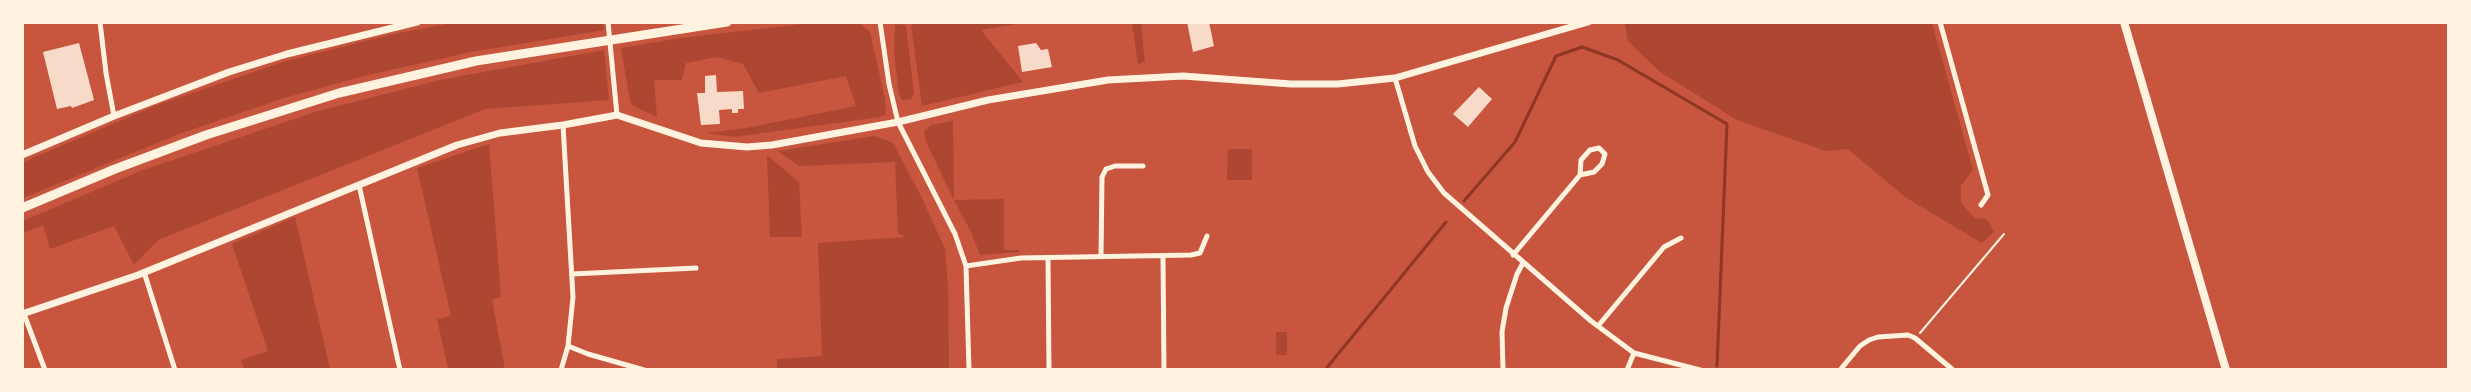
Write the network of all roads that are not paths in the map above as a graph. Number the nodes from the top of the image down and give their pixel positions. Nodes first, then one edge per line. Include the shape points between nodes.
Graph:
1 (100, 22) edge
2 (417, 22) edge
3 (608, 22) edge
4 (727, 22) edge
5 (880, 22) edge
6 (1588, 22) edge
7 (1940, 22) edge
8 (2124, 22) edge
9 (1395, 78) junction
10 (617, 114) junction
11 (114, 116) junction
12 (898, 122) junction
13 (563, 125) junction
14 (22, 154) edge
15 (1143, 166) dead end
16 (1580, 176) junction
17 (359, 185) junction
18 (1981, 205) dead end
19 (22, 208) edge
20 (1207, 236) dead end
21 (1681, 238) dead end
22 (1514, 255) junction
23 (1102, 256) junction
24 (1163, 257) junction
25 (1048, 258) junction
26 (1523, 263) junction
27 (966, 266) junction
28 (696, 268) dead end
29 (144, 272) junction
30 (572, 274) junction
31 (23, 314) edge
32 (1598, 326) junction
33 (568, 346) junction
34 (1634, 353) junction
35 (45, 370) edge
36 (175, 370) edge
37 (400, 370) edge
38 (561, 370) edge
39 (644, 370) edge
40 (969, 370) edge
41 (1049, 370) edge
42 (1164, 370) edge
43 (1503, 370) edge
44 (1627, 370) edge
45 (1700, 370) edge
46 (1840, 370) edge
47 (1953, 370) edge
48 (2226, 370) edge

1 - 11 street
2 - 11 street via 287,54 220,75
3 - 10 street
4 - 19 main road via 435,70 294,106 162,151
5 - 12 street
6 - 9 street
7 - 18 street via 1988,195
8 - 48 main road
9 - 12 street via 1338,84 1291,84 1183,76 1139,77 1006,96
9 - 22 street via 1415,146 1428,172 1444,193
10 - 12 street via 701,143 747,147 807,140
10 - 13 street
11 - 14 street
12 - 27 street via 955,234
13 - 17 street via 484,137
13 - 30 street
15 - 23 street via 1115,166 1106,169 1102,177
16 - 16 street via 1594,172 1602,164 1605,154 1599,148 1590,150 1582,160
16 - 22 street
17 - 29 street
17 - 37 street
20 - 24 street via 1200,253
21 - 32 street via 1664,247
22 - 26 street
23 - 24 street
23 - 25 street
24 - 42 street
25 - 27 street via 1000,260
25 - 41 street
26 - 32 street
26 - 43 street via 1506,308 1502,332
27 - 40 street
28 - 30 street
29 - 31 street
29 - 36 street
30 - 33 street
31 - 35 street
32 - 34 street
33 - 38 street
33 - 39 street
34 - 44 street
34 - 45 street
46 - 47 street via 1869,340 1908,336 1916,338

